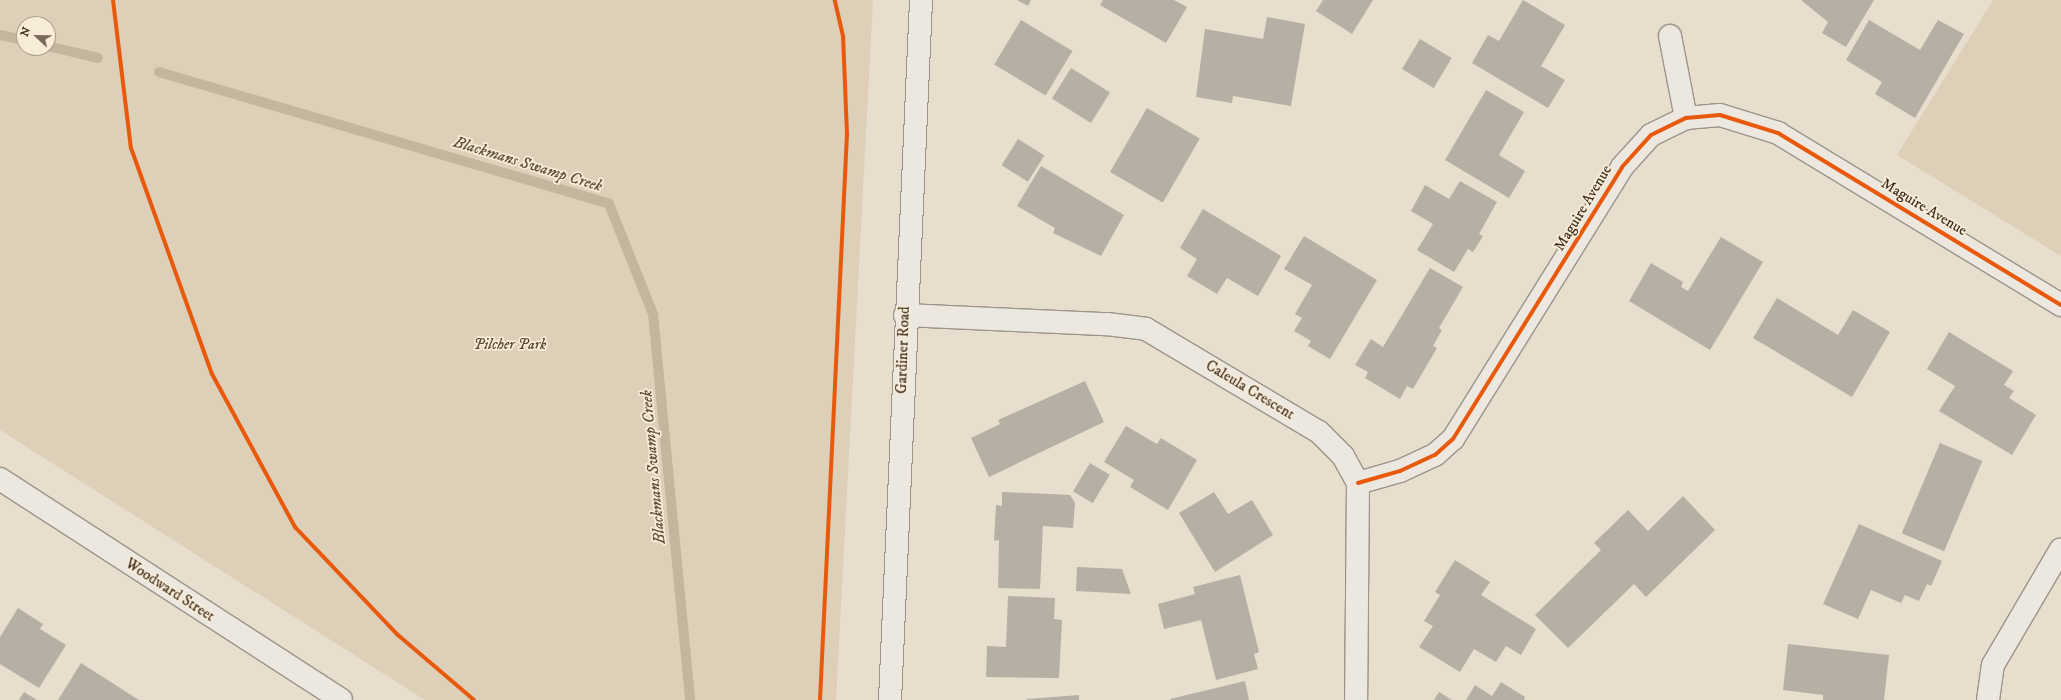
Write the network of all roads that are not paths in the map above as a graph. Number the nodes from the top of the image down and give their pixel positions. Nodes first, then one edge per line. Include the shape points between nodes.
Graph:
1 (922, 0) edge
2 (1670, 36) dead end
3 (1686, 118) junction
4 (2061, 304) edge
5 (904, 316) junction
6 (0, 479) edge
7 (1358, 483) junction
8 (2061, 549) edge
9 (341, 700) edge
10 (890, 700) edge
11 (1356, 700) edge
12 (1988, 700) edge

1 - 5 street, Gardiner Road
2 - 3 street
3 - 4 street, Maguire Avenue via 1720,115 1778,133
3 - 7 street, Maguire Avenue via 1651,135 1622,167 1453,439 1435,455 1400,471
5 - 7 street, Caleula Crescent via 1107,324 1146,329 1319,432 1343,456
5 - 10 street, Gardiner Road
6 - 9 street, Woodward Street
7 - 11 street, Caleula Crescent
8 - 12 street via 1993,665

